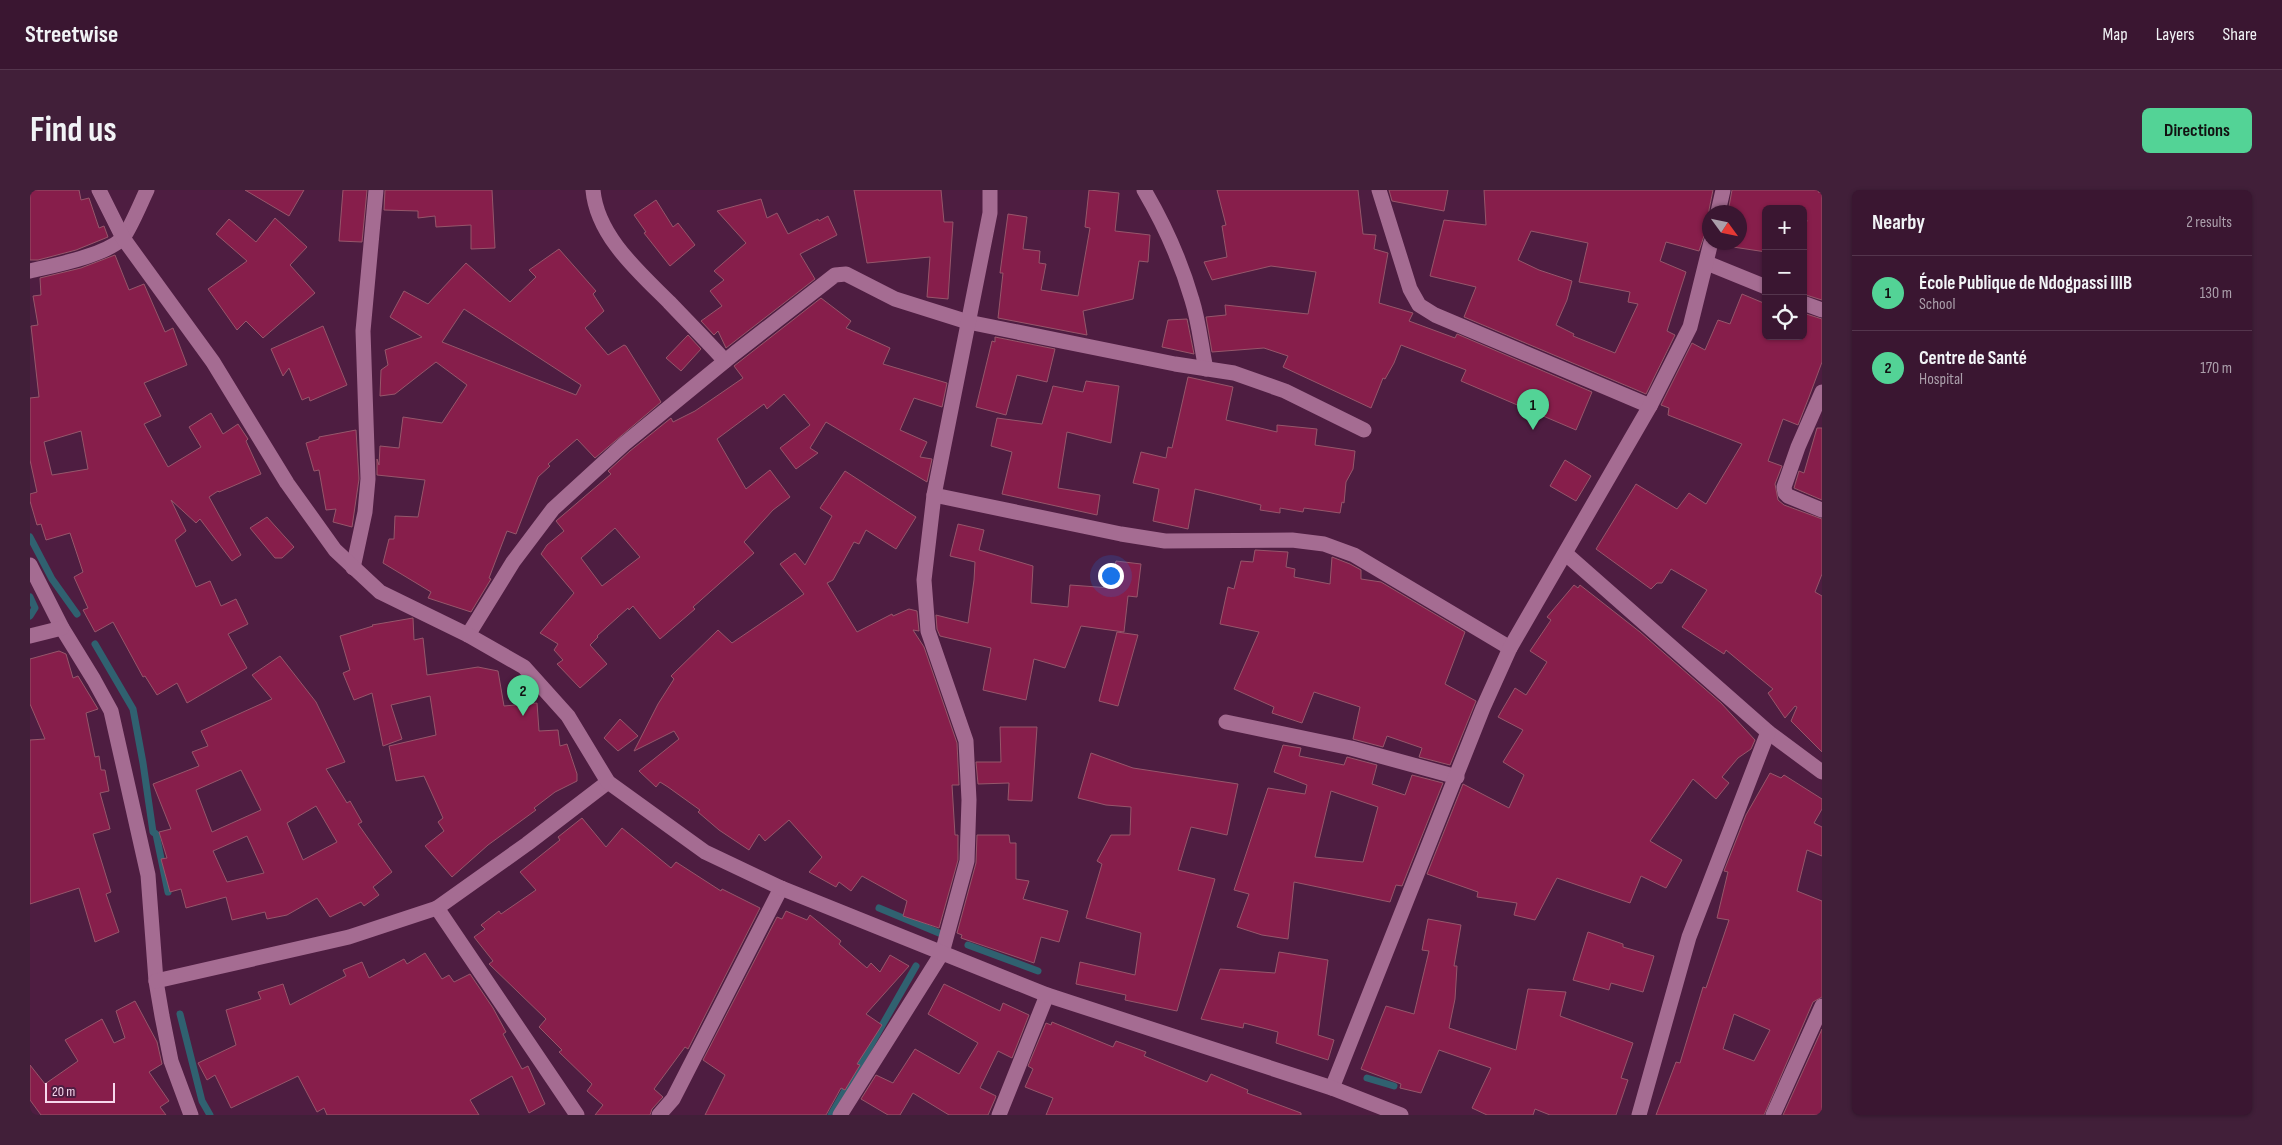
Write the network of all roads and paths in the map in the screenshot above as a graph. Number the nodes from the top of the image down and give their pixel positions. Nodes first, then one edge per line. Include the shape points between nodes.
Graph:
1 (99, 190) edge
2 (147, 190) edge
3 (376, 190) edge
4 (594, 190) edge
5 (990, 190) edge
6 (1144, 190) edge
7 (1379, 190) edge
8 (1723, 190) edge
9 (1720, 205) edge
10 (123, 238) junction
11 (1710, 250) edge
12 (1707, 264) junction
13 (30, 271) edge
14 (1762, 285) edge
15 (1807, 304) edge
16 (1822, 310) edge
17 (968, 322) junction
18 (725, 361) junction
19 (1206, 369) junction
20 (1822, 392) edge
21 (1650, 406) junction
22 (1364, 430) dead end
23 (934, 495) junction
24 (1822, 510) edge
25 (1566, 554) junction
26 (30, 564) edge
27 (353, 568) junction
28 (62, 628) junction
29 (468, 635) junction
30 (30, 636) edge
31 (1510, 648) junction
32 (1226, 722) dead end
33 (1768, 732) junction
34 (1822, 772) edge
35 (1457, 777) junction
36 (608, 782) junction
37 (781, 888) junction
38 (437, 908) junction
39 (942, 953) junction
40 (156, 981) junction
41 (1047, 996) junction
42 (1822, 1006) edge
43 (1332, 1088) junction
44 (191, 1115) edge
45 (577, 1115) edge
46 (659, 1115) edge
47 (840, 1115) edge
48 (999, 1115) edge
49 (1401, 1115) edge
50 (1639, 1115) edge
51 (1773, 1115) edge

1 - 10 street
2 - 10 street
3 - 27 street via 363,331 368,479 365,512
4 - 18 street via 594,201 604,225 628,260
5 - 17 street via 990,213
6 - 19 street via 1173,246 1192,301
7 - 21 street via 1410,289 1419,305 1434,315
8 - 9 street
10 - 13 street via 66,263
10 - 27 street via 213,362 287,483 335,550
11 - 12 street
12 - 14 street
12 - 21 street via 1690,327
15 - 16 street
17 - 18 street via 895,299 846,274 835,276
17 - 19 street
17 - 23 street
18 - 29 street via 624,444 553,509 513,562
19 - 22 street via 1234,373 1286,391
20 - 24 street via 1784,487 1788,496
21 - 25 street
23 - 31 street via 1165,541 1292,540 1324,544 1354,555
23 - 39 street via 924,580 928,631 966,741 968,800 967,861
25 - 31 street
25 - 33 street
26 - 28 street
27 - 29 street via 380,592
28 - 30 street
28 - 40 street via 111,711 148,875
29 - 36 street via 524,667 568,716
31 - 35 street
32 - 35 street via 1351,748
33 - 34 street
33 - 50 street via 1689,937
35 - 43 street
36 - 37 street via 705,852
36 - 38 street
37 - 39 street
37 - 46 street via 673,1099
38 - 40 street via 349,937
38 - 45 street
39 - 41 street
39 - 47 street
40 - 44 street via 171,1061
41 - 43 street
41 - 48 street
42 - 51 street
43 - 49 street

